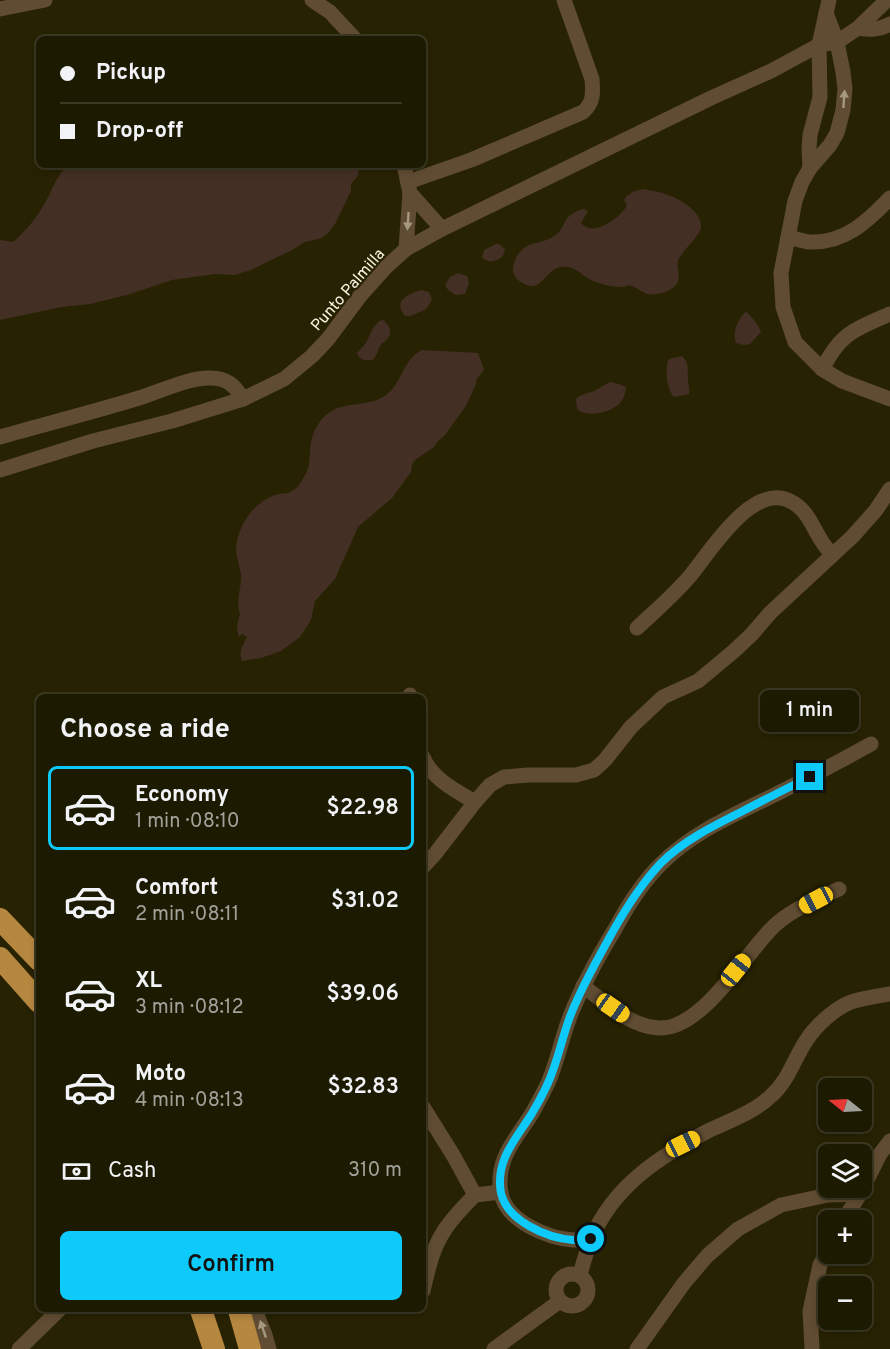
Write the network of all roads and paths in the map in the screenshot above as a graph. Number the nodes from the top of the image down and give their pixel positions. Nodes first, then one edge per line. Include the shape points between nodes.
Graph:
1 (45, 0) edge
2 (312, 0) edge
3 (564, 0) edge
4 (887, 0) edge
5 (827, 6) edge
6 (0, 9) edge
7 (890, 24) edge
8 (858, 28) junction
9 (352, 36) edge
10 (837, 42) junction
11 (819, 45) junction
12 (815, 116) junction
13 (841, 123) junction
14 (405, 168) edge
15 (810, 168) junction
16 (409, 187) junction
17 (890, 198) edge
18 (442, 229) junction
19 (788, 237) junction
20 (406, 249) junction
21 (890, 314) edge
22 (822, 369) junction
23 (243, 399) junction
24 (890, 399) edge
25 (0, 437) edge
26 (0, 470) edge
27 (890, 489) edge
28 (832, 555) junction
29 (637, 628) dead end
30 (871, 744) dead end
31 (426, 764) edge
32 (475, 802) junction
33 (426, 864) edge
34 (839, 890) dead end
35 (0, 919) edge
36 (34, 954) edge
37 (3, 961) edge
38 (583, 986) junction
39 (890, 994) edge
40 (36, 999) edge
41 (426, 1112) edge
42 (890, 1141) edge
43 (872, 1170) edge
44 (501, 1192) junction
45 (475, 1195) junction
46 (818, 1197) edge
47 (591, 1239) junction
48 (821, 1264) edge
49 (580, 1275) junction
50 (426, 1279) edge
51 (560, 1301) junction
52 (57, 1312) edge
53 (202, 1312) edge
54 (240, 1312) edge
55 (256, 1312) edge
56 (19, 1349) edge
57 (214, 1349) edge
58 (250, 1349) edge
59 (269, 1349) edge
60 (494, 1349) edge
61 (637, 1349) edge
62 (812, 1349) edge

1 - 6 street
2 - 9 street via 330,12
3 - 16 street via 592,78 590,106
4 - 8 street
5 - 10 street
5 - 11 street
7 - 8 street via 873,30
8 - 10 street
10 - 11 street, Punto Palmilla
13 -> 10 street via 845,89
11 - 12 street via 820,97
11 - 18 street, Punto Palmilla
12 - 13 street
12 - 15 street
13 - 15 street via 830,145
14 - 16 street
15 - 19 street via 795,201
16 - 18 street
16 -> 20 street
17 - 19 street via 871,218 834,240 809,242
18 - 20 street, Punto Palmilla
19 - 22 street via 781,273 783,307 795,342
20 - 23 street, Punto Palmilla via 360,296 312,356 284,379
21 - 22 street via 848,335
22 - 24 street
23 - 25 street via 235,386 225,381 196,379
23 - 26 street, Punto Palmilla
27 - 28 street via 876,510
28 - 29 street via 800,507 789,500 768,499 746,510 690,577
28 - 32 street via 714,669 663,697 594,770 576,775 504,777 490,785
30 - 38 street via 712,826 662,862 637,891
31 - 32 street via 441,780
32 - 33 street
34 - 38 street via 790,913 773,927 712,1000 676,1025 645,1025 626,1017
35 - 36 highway
37 - 40 highway
38 - 44 street via 548,1083 506,1153
39 - 47 street via 852,1002 827,1017 806,1040 791,1071 773,1095 683,1144 637,1175 605,1214
41 - 45 street
42 - 43 street
44 - 45 street
44 - 47 street via 508,1210 532,1227 552,1236
45 - 50 street via 443,1232
46 - 61 street via 781,1205 738,1228 684,1283
47 - 49 street
48 - 62 street via 810,1311
49 - 51 street via 569,1274 559,1280 556,1290
49 - 51 street via 588,1289 585,1300 570,1306
51 - 60 street
52 - 56 street
53 - 57 highway
54 - 58 highway
59 -> 55 street

